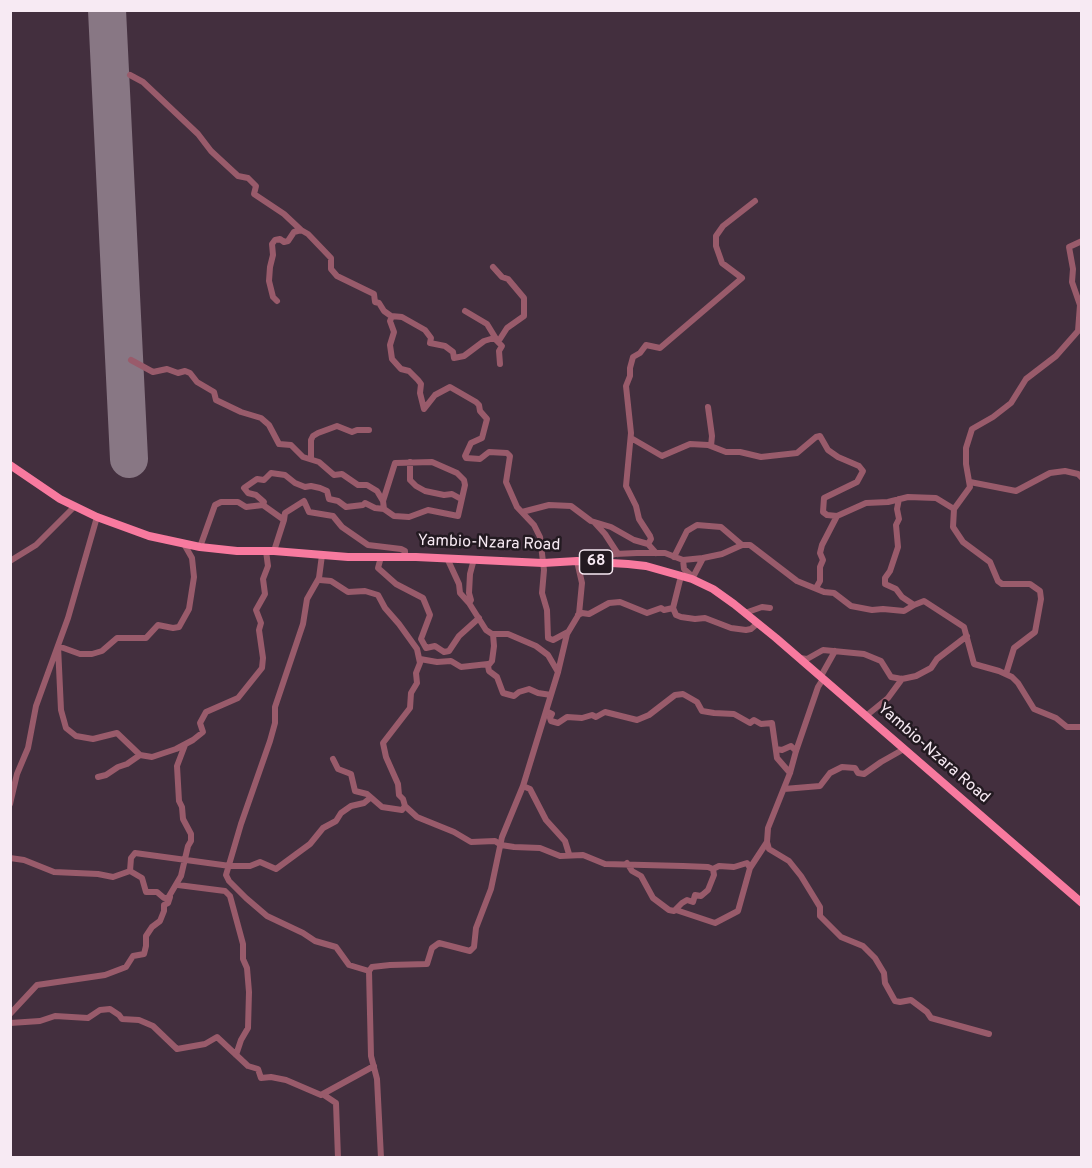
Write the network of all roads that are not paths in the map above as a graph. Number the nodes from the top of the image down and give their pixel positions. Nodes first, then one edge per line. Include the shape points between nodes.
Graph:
1 (130, 75) dead end
2 (755, 201) dead end
3 (301, 230) junction
4 (1082, 241) edge
5 (493, 267) dead end
6 (277, 301) dead end
7 (465, 311) dead end
8 (392, 316) junction
9 (498, 342) junction
10 (131, 360) dead end
11 (500, 364) dead end
12 (708, 406) dead end
13 (369, 430) dead end
14 (631, 438) junction
15 (711, 446) junction
16 (311, 459) junction
17 (410, 462) junction
18 (10, 465) edge
19 (1082, 478) edge
20 (970, 482) junction
21 (461, 498) junction
22 (899, 499) junction
23 (383, 501) junction
24 (263, 505) junction
25 (74, 507) junction
26 (384, 509) junction
27 (954, 509) junction
28 (522, 512) junction
29 (837, 516) junction
30 (97, 517) junction
31 (284, 520) junction
32 (591, 521) junction
33 (634, 540) junction
34 (184, 544) junction
35 (648, 544) junction
36 (742, 545) junction
37 (200, 547) junction
38 (270, 551) junction
39 (637, 553) junction
40 (656, 553) junction
41 (322, 555) junction
42 (381, 557) junction
43 (405, 557) junction
44 (621, 557) junction
45 (674, 557) junction
46 (447, 558) junction
47 (703, 558) junction
48 (474, 559) junction
49 (683, 560) junction
50 (10, 561) edge
51 (577, 561) junction
52 (543, 563) junction
53 (635, 565) junction
54 (681, 576) junction
55 (319, 578) junction
56 (693, 578) junction
57 (816, 588) junction
58 (469, 603) junction
59 (914, 605) junction
60 (673, 608) junction
61 (770, 608) dead end
62 (745, 613) junction
63 (578, 615) junction
64 (479, 618) junction
65 (758, 623) junction
66 (568, 632) junction
67 (493, 633) junction
68 (967, 636) junction
69 (58, 646) junction
70 (835, 651) junction
71 (444, 652) junction
72 (799, 658) junction
73 (420, 659) junction
74 (451, 661) junction
75 (488, 664) junction
76 (558, 672) junction
77 (1006, 674) junction
78 (822, 678) junction
79 (902, 679) junction
80 (551, 694) junction
81 (546, 711) junction
82 (866, 717) junction
83 (1082, 727) edge
84 (184, 745) junction
85 (776, 749) junction
86 (904, 749) junction
87 (795, 751) junction
88 (140, 755) junction
89 (333, 759) dead end
90 (790, 773) junction
91 (98, 777) dead end
92 (523, 786) junction
93 (784, 789) junction
94 (370, 798) junction
95 (10, 804) edge
96 (405, 806) junction
97 (767, 842) junction
98 (500, 843) junction
99 (569, 854) junction
100 (10, 858) edge
101 (185, 859) junction
102 (627, 863) junction
103 (228, 865) junction
104 (750, 868) junction
105 (713, 869) junction
106 (130, 872) junction
107 (178, 885) junction
108 (170, 896) junction
109 (1082, 903) edge
110 (676, 910) junction
111 (369, 971) junction
112 (10, 1014) edge
113 (10, 1023) edge
114 (989, 1034) dead end
115 (236, 1055) junction
116 (374, 1066) junction
117 (324, 1095) junction
118 (338, 1158) edge
119 (381, 1158) edge

1 - 3 street via 143,82 238,176 248,178 256,186 254,194
2 - 14 street via 716,236 722,263 742,278 660,348 646,345 633,357 627,386
3 - 6 street via 288,241 280,239 272,244 269,281
3 - 8 street via 331,258 331,269 337,276 374,294 375,302
4 - 20 street via 1069,247 1072,282 1080,305 1078,331 1056,356 1026,379 1011,404 972,429 966,448
5 - 9 street via 524,298 525,305 524,316 507,328
7 - 9 street via 487,324
8 - 9 street via 425,330 430,343 446,346 454,358 464,356 484,341 494,338
8 - 28 street via 392,358 421,384 424,409 435,395 450,387 480,405 488,419 482,438 471,443 465,456 475,460 489,452 507,453 510,456 506,482
9 - 11 street via 502,346
10 - 16 street via 153,372 167,369 178,374 190,373 214,392 216,400 261,417 279,444 291,446
12 - 15 street
13 - 16 street via 352,432 337,426 318,433 311,440
14 - 15 street via 662,456 690,444
14 - 35 street via 626,486 650,536
15 - 29 street via 726,452 772,457 797,453 820,436 828,450 863,471 857,482 824,498 823,512
16 - 23 street via 334,475 342,474 358,485 370,487
17 - 21 street via 410,480 416,486
17 - 21 street via 432,462 457,473 465,485
17 - 23 street via 395,463
18 - 25 main road, Yambio-Nzara Road / 68
19 - 20 street via 1065,471 1050,473 1016,491
20 - 27 street
21 - 26 street via 458,516 428,510 409,518 394,516
22 - 27 street via 936,498
22 - 29 street via 866,502
22 - 59 street via 898,547 885,584
23 - 26 street
24 - 26 street via 244,488 271,473 327,491 329,500 346,507 364,503
24 - 31 street
24 - 37 street via 246,507 238,502 221,502 214,506
25 - 30 main road, Yambio-Nzara Road / 68
25 - 50 street via 36,545
27 - 77 street via 953,527 963,542 990,562 998,581 1030,584 1041,594 1035,632 1014,648
28 - 32 street via 549,505 571,506
28 - 52 street via 540,537
29 - 57 street via 822,545 823,560
30 - 34 main road, Yambio-Nzara Road / 68
30 - 69 street
31 - 38 street
31 - 43 street via 285,513 304,501 309,512 333,516 368,545 400,549 405,551
32 - 33 street
32 - 44 street
33 - 35 street
33 - 39 street
34 - 37 main road, Yambio-Nzara Road / 68
34 - 69 street via 192,558 194,577 189,609 178,627 158,625 146,638 117,638 92,654
35 - 40 street
36 - 45 street via 721,527 697,525 687,531
36 - 47 street
36 - 57 street via 750,545 797,581
37 - 38 main road, Yambio-Nzara Road / 68
38 - 41 main road, Yambio-Nzara Road / 68
38 - 84 street via 263,579 265,594 256,610 261,623 262,668 238,698 206,712 200,723 202,732
39 - 40 street
39 - 44 street
39 - 53 street
40 - 45 street
41 - 42 main road, Yambio-Nzara Road / 68
41 - 55 street
42 - 43 main road, Yambio-Nzara Road / 68
42 - 71 street via 378,568 396,584 423,598 430,615 421,639 424,647 437,647
43 - 46 main road, Yambio-Nzara Road / 68
44 - 51 main road, Yambio-Nzara Road / 68 via 604,562
44 - 53 main road, Yambio-Nzara Road / 68
45 - 49 street
46 - 48 main road, Yambio-Nzara Road / 68
46 - 58 street via 460,593
47 - 49 street
47 - 56 street
48 - 52 main road, Yambio-Nzara Road / 68
48 - 58 street
49 - 56 street via 685,572
51 - 52 main road, Yambio-Nzara Road / 68
51 - 63 street via 582,583
52 - 66 street via 548,638 553,640
53 - 54 main road, Yambio-Nzara Road / 68
54 - 56 main road, Yambio-Nzara Road / 68
54 - 60 street
55 - 73 street via 348,592 378,595 414,644
55 - 103 street via 307,599 270,741
56 - 62 main road, Yambio-Nzara Road / 68
57 - 59 street via 834,593 851,606 872,610 904,611
58 - 64 street
59 - 68 street via 924,601 934,606 964,627
60 - 63 street via 646,613 620,602 609,603 589,615
60 - 65 street via 681,617 705,618 731,628 746,630
61 - 62 street
62 - 65 main road, Yambio-Nzara Road / 68
63 - 66 street
64 - 67 street via 486,630
64 - 71 street
65 - 72 main road, Yambio-Nzara Road / 68
66 - 76 street
67 - 75 street via 492,661
67 - 76 street via 508,634 536,646 548,655
68 - 77 street via 974,664
68 - 79 street via 930,668
69 - 88 street via 61,710 66,728 88,740 117,733
69 - 95 street via 36,706 28,748
70 - 72 street via 824,650 807,659
70 - 78 street
70 - 79 street via 876,657 886,665 891,677
71 - 74 street
72 - 78 main road, Yambio-Nzara Road / 68
73 - 74 street
73 - 96 street via 409,710 383,743
74 - 75 street via 461,667
75 - 80 street via 506,695 529,689
76 - 80 street
77 - 83 street via 1018,683 1034,709 1056,718 1067,728
78 - 82 main road, Yambio-Nzara Road / 68
78 - 87 street
79 - 82 street
80 - 81 street
81 - 85 street via 552,714 551,721 558,723 567,717 596,717 605,712 637,720 675,695 683,694 697,702 702,711 734,714 750,723 772,723
81 - 92 street
82 - 86 main road, Yambio-Nzara Road / 68
84 - 88 street via 152,757
84 - 101 street via 177,766 179,804 191,834
85 - 87 street via 791,746
85 - 90 street via 777,759
86 - 93 street via 864,774 842,767 830,773 820,786
86 - 109 main road, Yambio-Nzara Road / 68
87 - 90 street
88 - 91 street
89 - 94 street via 340,771 351,774 355,791
90 - 93 street
92 - 98 street
92 - 99 street via 530,789
93 - 97 street via 768,828
94 - 96 street via 385,808 402,810
94 - 103 street via 341,813 310,844 277,868 260,862 250,866
96 - 98 street via 417,817 469,842
97 - 104 street
97 - 114 street via 769,849 789,861 801,876 820,907 820,916 841,937 863,946 875,958 895,1001 911,1000 931,1018
98 - 99 street via 545,849 555,855
98 - 111 street via 473,950 439,943 432,948 427,964 390,965
99 - 102 street via 605,864
100 - 106 street via 54,872 113,877
101 - 103 street
101 - 106 street via 135,853
101 - 107 street
102 - 105 street
102 - 110 street via 641,876 658,903 670,911
103 - 111 street via 226,875 230,881 267,916 336,947 349,965
104 - 105 street via 745,863
104 - 110 street via 738,911 726,918 715,923
105 - 110 street via 708,890
106 - 108 street via 142,878 146,892 157,892 166,899
107 - 108 street
107 - 115 street via 225,891 230,896 243,944 249,992 248,1028
108 - 112 street via 163,917 146,936 144,954 133,956 126,967 105,975 37,985
111 - 116 street
113 - 115 street via 55,1016 88,1018 110,1009 122,1019 153,1026 177,1049 205,1044 217,1036
115 - 117 street via 258,1069 261,1078 286,1080
116 - 117 street
116 - 119 street
117 - 118 street via 336,1103

